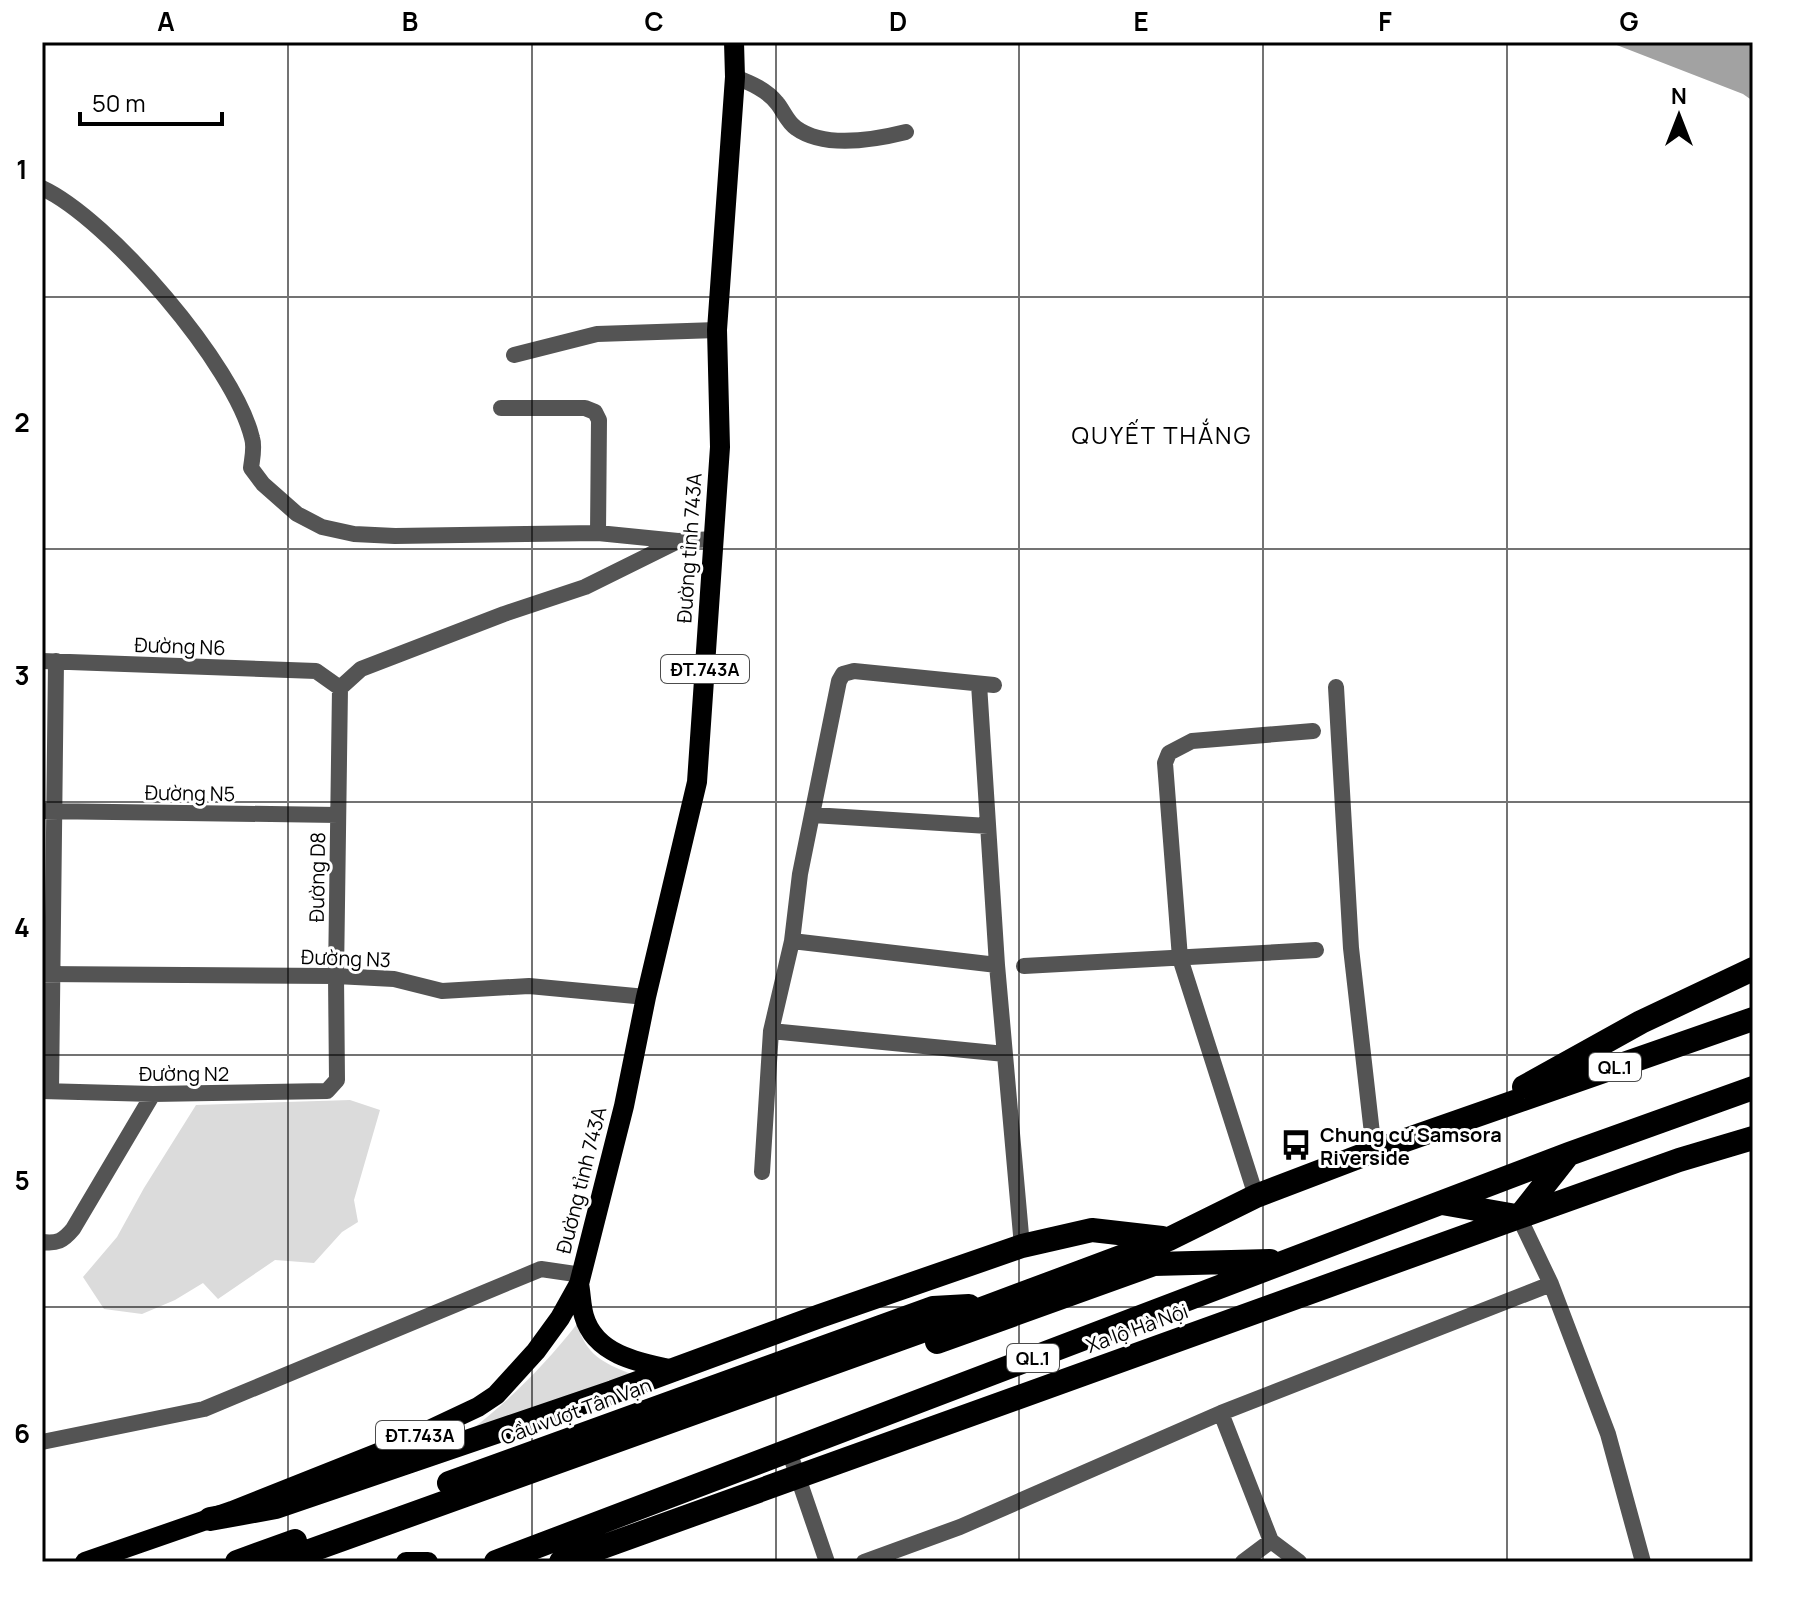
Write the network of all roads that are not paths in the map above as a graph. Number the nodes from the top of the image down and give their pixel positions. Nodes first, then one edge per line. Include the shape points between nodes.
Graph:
1 (734, 42) edge
2 (735, 77) junction
3 (906, 132) dead end
4 (42, 188) edge
5 (717, 330) junction
6 (514, 355) dead end
7 (501, 408) dead end
8 (598, 533) junction
9 (714, 539) junction
10 (678, 541) junction
11 (49, 661) edge
12 (1336, 687) dead end
13 (340, 688) junction
14 (1313, 731) dead end
15 (48, 811) edge
16 (338, 815) junction
17 (813, 815) junction
18 (988, 826) junction
19 (792, 941) junction
20 (1316, 950) dead end
21 (1180, 958) junction
22 (997, 965) junction
23 (1024, 966) dead end
24 (1753, 969) edge
25 (47, 974) edge
26 (336, 976) junction
27 (646, 997) junction
28 (1753, 1019) edge
29 (771, 1031) junction
30 (1005, 1054) junction
31 (1753, 1088) edge
32 (46, 1091) edge
33 (327, 1091) joint
34 (153, 1094) junction
35 (1477, 1115) junction
36 (1753, 1138) edge
37 (1374, 1151) junction
38 (1569, 1154) junction
39 (762, 1172) dead end
40 (1256, 1196) junction
41 (1440, 1203) junction
42 (1519, 1217) junction
43 (1169, 1239) junction
44 (42, 1242) edge
45 (1022, 1246) junction
46 (1289, 1260) junction
47 (580, 1279) junction
48 (1551, 1284) junction
49 (941, 1323) junction
50 (674, 1370) junction
51 (1221, 1413) junction
52 (42, 1442) edge
53 (789, 1451) junction
54 (797, 1475) junction
55 (210, 1519) junction
56 (1271, 1541) junction
57 (85, 1562) edge
58 (237, 1562) edge
59 (279, 1562) edge
60 (312, 1562) edge
61 (406, 1562) edge
62 (428, 1562) edge
63 (496, 1562) edge
64 (561, 1562) edge
65 (827, 1562) edge
66 (864, 1562) edge
67 (1243, 1562) edge
68 (1299, 1562) edge
69 (1643, 1562) edge

1 - 2 main road, Đường tỉnh 743A / ĐT.743A
2 - 3 street via 775,100 795,128 820,137 865,142
2 - 5 main road, Đường tỉnh 743A / ĐT.743A
4 - 8 street via 109,237 165,296 232,388 253,440 251,468 297,514 322,527 381,536
5 - 6 street via 597,334
5 - 9 main road, Đường tỉnh 743A / ĐT.743A via 720,447
7 - 8 street via 595,412
8 - 10 street
9 - 10 street
9 - 27 main road, Đường tỉnh 743A / ĐT.743A via 697,782
10 - 13 street via 585,587 361,669
11 - 13 street, Đường N6 via 316,671
11 - 15 street
12 - 37 street via 1351,948
13 - 16 street, Đường D8
14 - 21 street via 1192,741 1169,753 1165,763
15 - 16 street, Đường N5
15 - 25 street
16 - 26 street, Đường D8
17 - 18 street
17 - 18 street via 839,681 854,671 986,685
17 - 19 street
18 - 22 street
19 - 22 street
19 - 29 street
20 - 21 street
21 - 23 street
21 - 40 street
22 - 30 street
24 - 35 highway via 1629,1029
25 - 26 street, Đường N3
25 - 32 street
26 - 27 street, Đường N3 via 394,979 442,991 529,986
26 - 33 street, Đường D8 via 337,1080
27 - 47 main road, Đường tỉnh 743A / ĐT.743A
28 - 35 highway, QL.1
29 - 30 street
29 - 39 street
30 - 45 street
31 - 38 highway, Xa lộ Hà Nội / QL.1
32 - 34 street, Đường N2
33 - 34 street, Đường N2
34 - 44 street via 73,1229 55,1244
35 - 37 highway, QL.1
36 - 42 highway, Xa lộ Hà Nội
37 - 40 highway, QL.1
38 - 41 highway, Xa lộ Hà Nội / QL.1
38 - 42 highway
40 - 43 highway, QL.1
41 - 42 highway
41 - 46 highway, Xa lộ Hà Nội / QL.1
42 - 48 street
42 - 54 highway, Xa lộ Hà Nội / QL.1
43 - 45 highway via 1092,1230
43 - 49 highway, QL.1
45 - 50 highway
46 - 49 highway, Xa lộ Hà Nội / QL.1 via 1154,1264
46 - 53 highway, Xa lộ Hà Nội / QL.1
47 - 50 main road, Đường tỉnh 743A / ĐT.743A via 584,1318 599,1342 628,1360
47 - 52 street via 541,1269 204,1409
47 - 55 main road, Đường tỉnh 743A / ĐT.743A via 536,1351 478,1407 393,1447
48 - 51 street
48 - 69 street via 1608,1434
49 - 58 highway, Cầu vượt Tân Vạn / QL.1
49 - 59 highway, Cầu vượt Tân Vạn / QL.1
49 - 60 highway, QL.1 via 703,1427
50 - 55 highway via 276,1507
51 - 56 street
51 - 66 street via 960,1527
53 - 54 street
53 - 63 highway, Xa lộ Hà Nội / QL.1
54 - 64 highway, Xa lộ Hà Nội / QL.1
54 - 65 street
55 - 57 main road, Đường tỉnh 743A / ĐT.743A
56 - 67 street
56 - 68 street
61 - 62 main road

